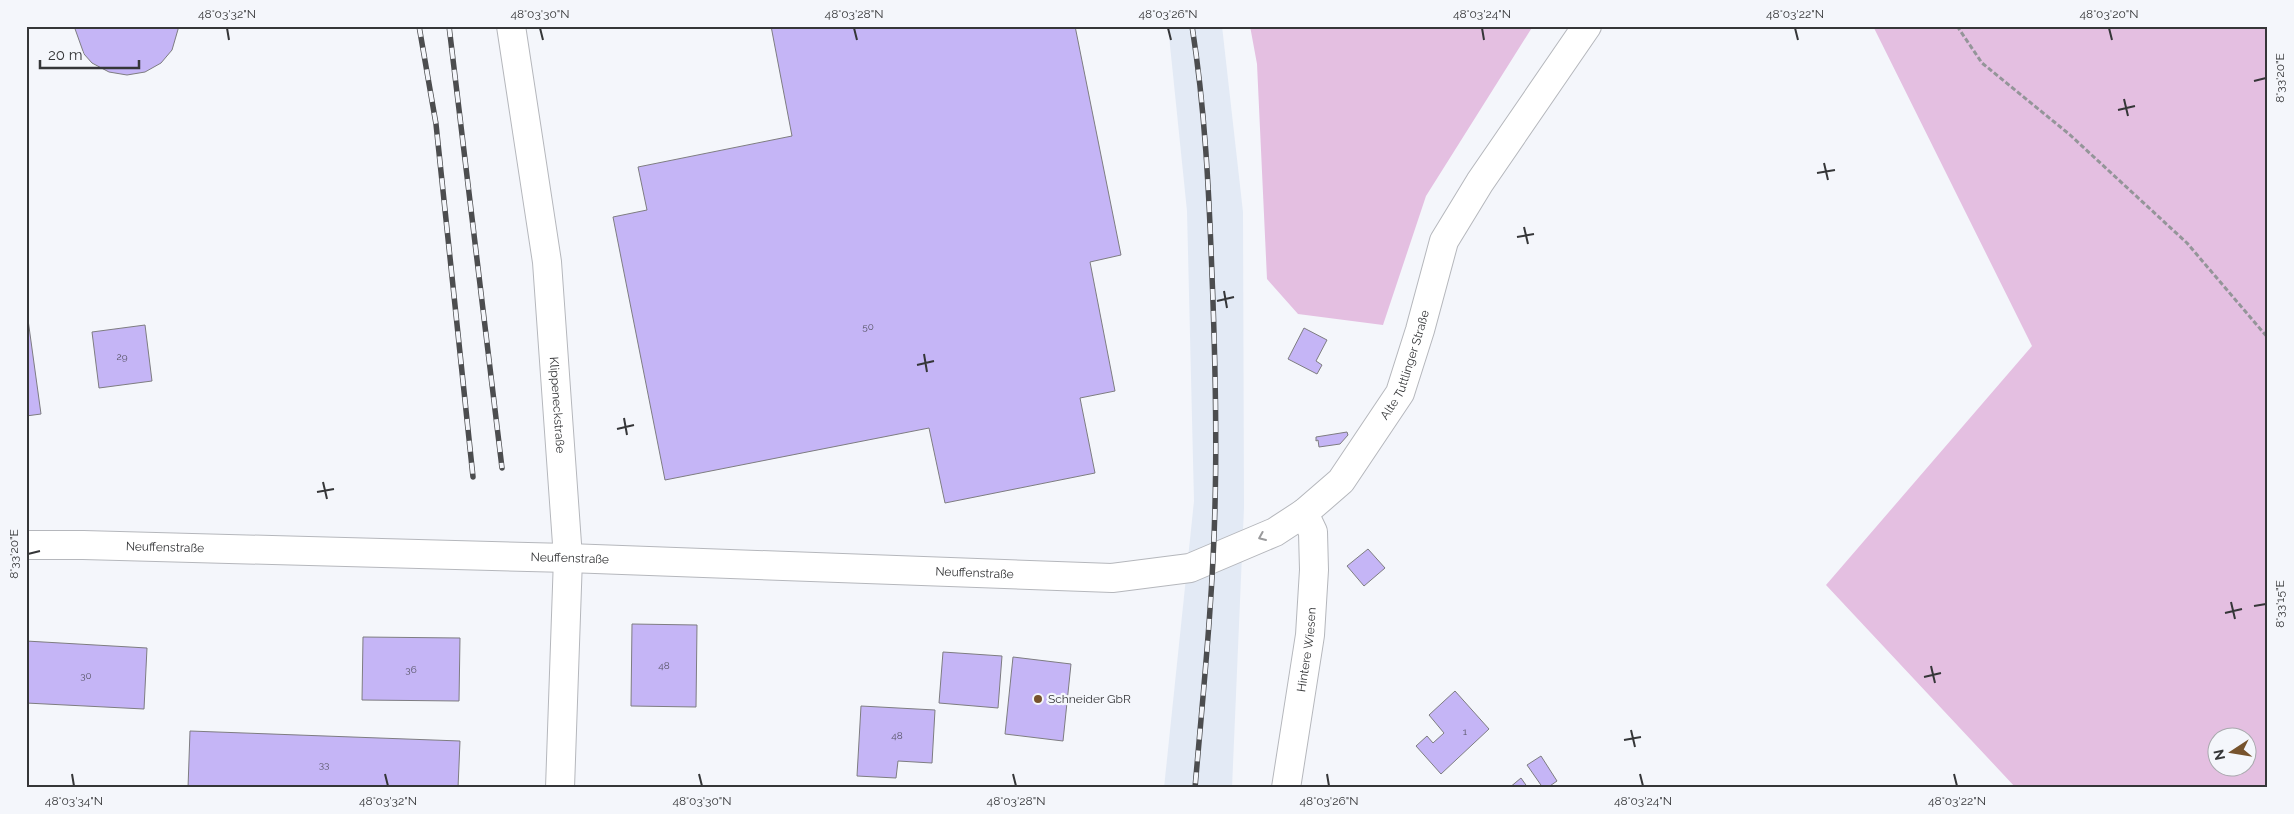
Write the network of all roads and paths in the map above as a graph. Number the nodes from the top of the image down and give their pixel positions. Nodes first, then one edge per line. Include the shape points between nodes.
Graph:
1 (511, 26) edge
2 (1587, 26) edge
3 (1957, 26) edge
4 (2268, 338) edge
5 (1304, 513) junction
6 (26, 545) edge
7 (568, 558) junction
8 (1112, 578) joint
9 (560, 788) edge
10 (1286, 788) edge

1 - 7 street, Klippeneckstraße via 547,262
2 - 5 street, Alte Tuttlinger Straße via 1480,182 1444,241 1400,392 1341,481
3 - 4 path via 1982,63 2069,134 2187,243
5 -> 8 street, Alte Tuttlinger Straße via 1275,532 1190,568
5 - 10 street, Hintere Wiesen via 1313,532 1310,635
6 - 7 street, Neuffenstraße
7 - 8 street, Neuffenstraße
7 - 9 street, Klippeneckstraße

